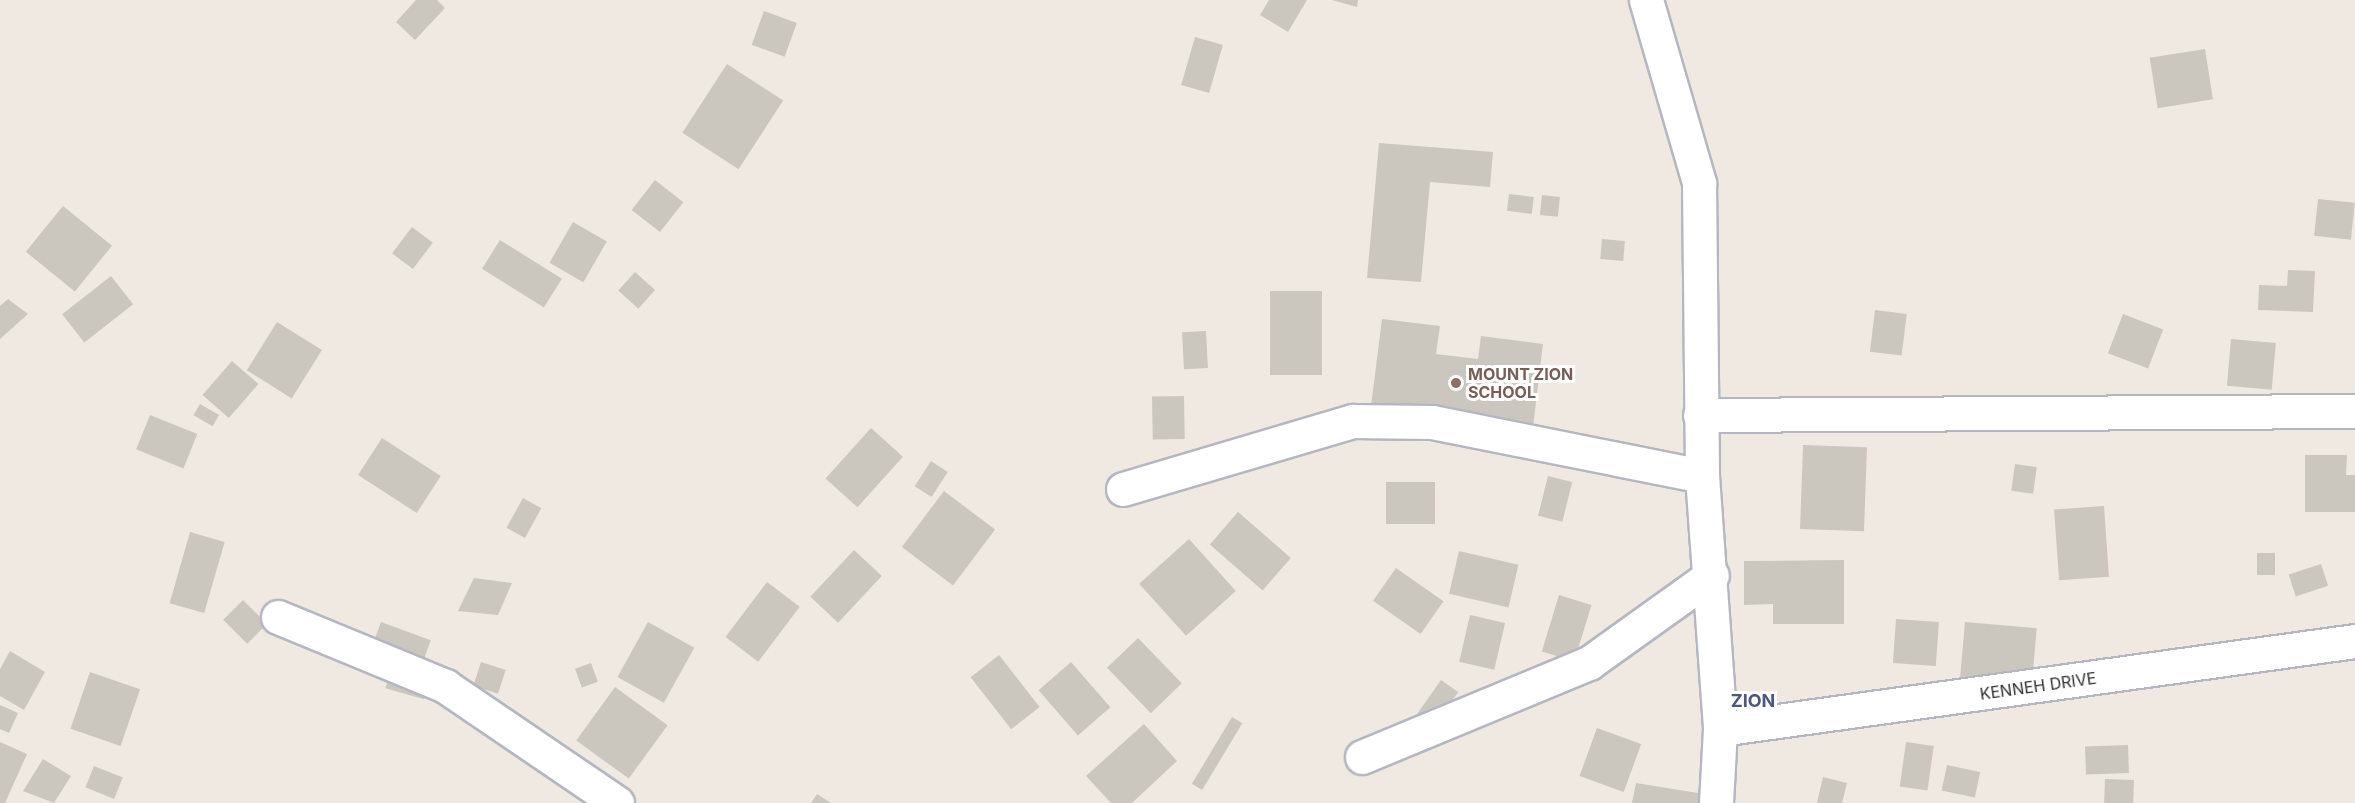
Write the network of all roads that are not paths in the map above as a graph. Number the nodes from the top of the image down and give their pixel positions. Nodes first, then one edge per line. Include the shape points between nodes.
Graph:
1 (1646, 0) edge
2 (2355, 411) edge
3 (1700, 415) junction
4 (1702, 476) junction
5 (1123, 489) dead end
6 (1712, 576) junction
7 (278, 617) dead end
8 (2355, 641) edge
9 (1720, 729) junction
10 (1362, 757) dead end
11 (617, 803) edge
12 (1716, 803) edge

1 - 3 street via 1699,183
2 - 3 street
3 - 4 street
4 - 5 street via 1432,422 1353,420
4 - 6 street
6 - 9 street
6 - 10 street via 1589,663
7 - 11 street via 445,686
8 - 9 street, KENNEH DRIVE
9 - 12 street

